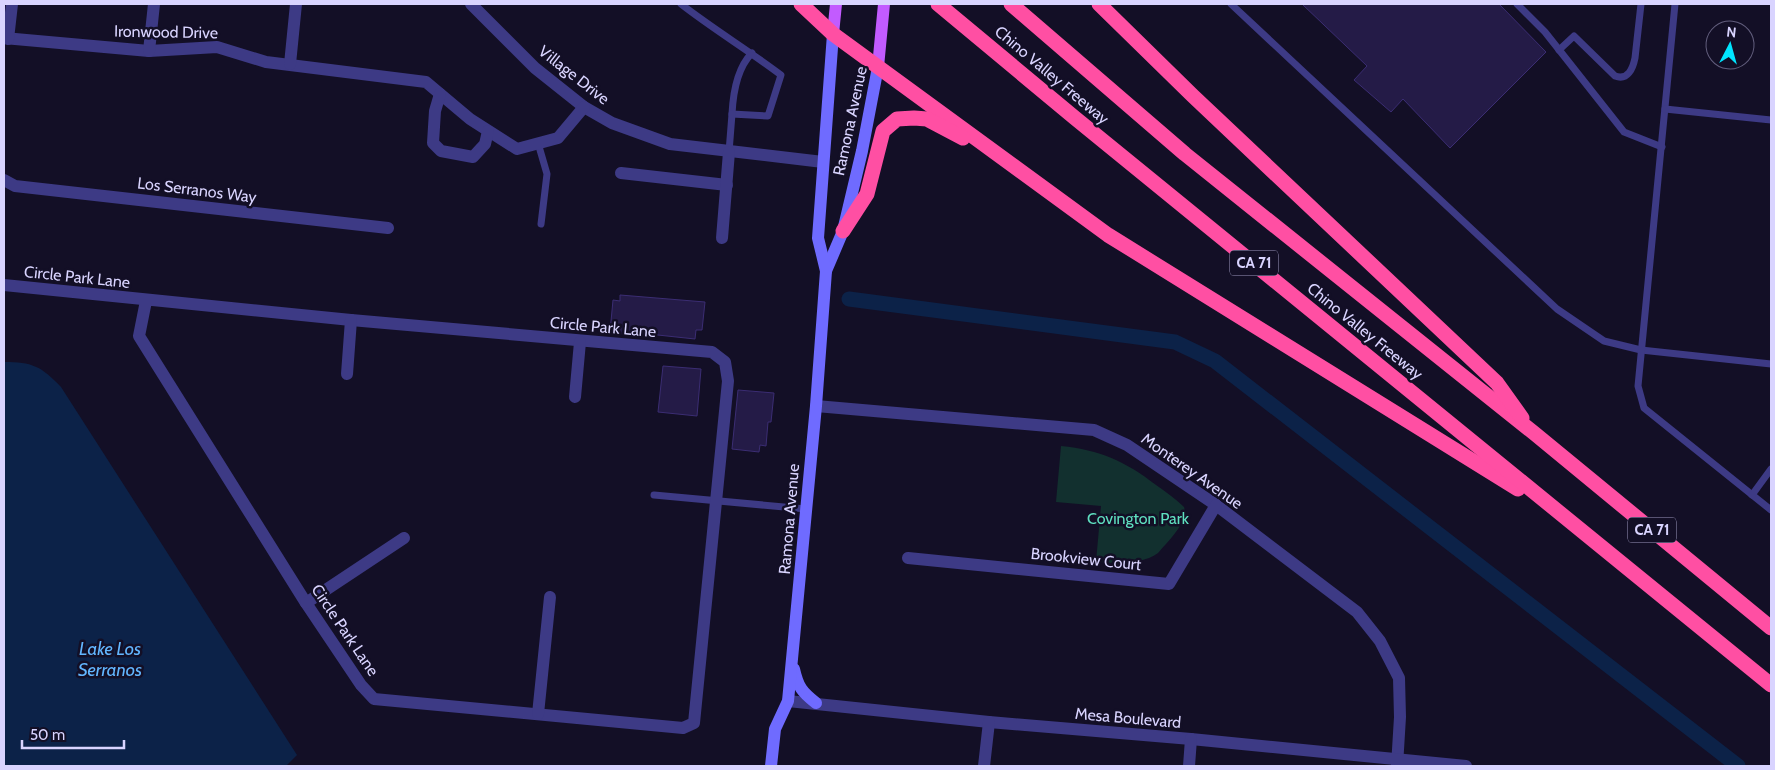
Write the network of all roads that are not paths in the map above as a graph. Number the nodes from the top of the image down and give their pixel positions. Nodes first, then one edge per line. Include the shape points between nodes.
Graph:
1 (12, 4) edge
2 (154, 4) edge
3 (296, 4) edge
4 (471, 4) edge
5 (681, 4) edge
6 (801, 4) edge
7 (836, 4) edge
8 (884, 4) edge
9 (938, 4) edge
10 (1011, 4) edge
11 (1099, 4) edge
12 (1231, 4) edge
13 (1517, 4) edge
14 (1640, 4) edge
15 (1675, 4) edge
16 (833, 34) junction
17 (6, 38) edge
18 (1559, 50) junction
19 (149, 51) junction
20 (752, 53) junction
21 (290, 64) junction
22 (878, 67) junction
23 (440, 94) junction
24 (584, 107) junction
25 (1665, 109) junction
26 (732, 114) junction
27 (1771, 120) edge
28 (488, 130) junction
29 (538, 143) junction
30 (1662, 147) junction
31 (729, 152) junction
32 (1005, 160) junction
33 (823, 162) junction
34 (621, 173) dead end
35 (4, 180) edge
36 (727, 185) junction
37 (541, 224) dead end
38 (388, 228) dead end
39 (843, 231) junction
40 (722, 238) dead end
41 (826, 271) junction
42 (4, 285) edge
43 (146, 301) junction
44 (351, 320) junction
45 (580, 342) junction
46 (1641, 350) junction
47 (1771, 364) edge
48 (348, 374) dead end
49 (575, 397) dead end
50 (816, 406) junction
51 (1534, 433) junction
52 (1771, 469) edge
53 (654, 495) dead end
54 (1752, 495) junction
55 (717, 501) junction
56 (1216, 505) junction
57 (806, 509) junction
58 (1771, 510) edge
59 (1570, 521) junction
60 (404, 538) dead end
61 (908, 558) dead end
62 (550, 596) dead end
63 (306, 603) junction
64 (1771, 628) edge
65 (793, 650) junction
66 (1771, 685) edge
67 (788, 700) junction
68 (816, 703) junction
69 (538, 714) junction
70 (989, 722) junction
71 (1191, 739) junction
72 (1397, 763) edge
73 (771, 766) edge
74 (984, 766) edge
75 (1189, 766) edge
76 (1466, 766) edge

1 - 17 street
2 - 19 street
3 - 21 street
4 - 24 street, Village Drive via 535,68
5 - 20 lane
6 - 16 highway
7 - 16 main road, Ramona Avenue
8 - 22 main road, Ramona Avenue
9 - 59 highway, Chino Valley Freeway / CA 71
10 - 51 highway, Chino Valley Freeway / CA 71 via 1185,154
11 - 51 highway via 1498,383
12 - 46 lane via 1557,309 1604,341
13 - 18 lane via 1546,32
14 - 18 lane via 1635,58 1625,77 1615,76 1574,36
15 - 25 lane
16 - 22 highway
16 - 33 street, Ramona Avenue
17 - 19 street, Ironwood Drive
18 - 30 lane via 1624,132
19 - 21 street, Ironwood Drive via 217,47 266,62
20 - 26 lane via 744,61 733,96
20 - 26 lane via 781,74 768,116
21 - 23 street, Ironwood Drive via 426,82
22 - 32 highway
22 - 39 street, Ramona Avenue
23 - 28 street, Ironwood Drive
23 - 28 street via 432,143 441,151 473,157 485,144
24 - 29 street, Ironwood Drive via 558,138
24 - 31 street, Village Drive via 612,123 670,144
25 - 27 lane
25 - 30 lane
26 - 31 lane
28 - 29 street, Ironwood Drive via 517,149
29 - 37 lane via 547,174
30 - 46 lane
31 - 33 street, Village Drive
31 - 36 street
32 - 39 highway via 927,120 897,119 883,131 867,194
32 - 59 highway via 1108,235
33 - 41 street, Ramona Avenue via 818,238
34 - 36 street
35 - 38 street, Los Serranos Way via 16,186
36 - 40 street
39 - 41 street, Ramona Avenue
41 - 50 street, Ramona Avenue
42 - 43 street, Circle Park Lane
43 - 44 street, Circle Park Lane
43 - 63 street, Circle Park Lane via 139,336
44 - 45 street, Circle Park Lane
44 - 48 street
45 - 49 street
45 - 55 street, Circle Park Lane via 712,352 725,362 728,381
46 - 47 lane
46 - 54 lane via 1638,386 1644,408
50 - 56 street, Monterey Avenue via 1094,430 1127,445
50 - 57 street, Ramona Avenue
51 - 64 highway, Chino Valley Freeway / CA 71
52 - 54 lane
53 - 55 lane
54 - 58 lane
55 - 57 lane
55 - 69 street, Circle Park Lane via 694,723 682,728
56 - 61 street, Brookview Court via 1169,584
56 - 72 street, Monterey Avenue via 1357,612 1380,641 1399,678
57 - 65 street, Ramona Avenue
59 - 66 highway, Chino Valley Freeway / CA 71
60 - 63 street
62 - 69 street
63 - 69 street, Circle Park Lane via 361,685 374,699
65 - 67 street, Ramona Avenue
65 - 68 street via 796,681
67 - 68 street, Mesa Boulevard
67 - 73 street, Ramona Avenue via 775,729
68 - 70 street, Mesa Boulevard
70 - 71 street, Mesa Boulevard
70 - 74 street
71 - 72 street, Mesa Boulevard
71 - 75 street
72 - 76 street, Mesa Boulevard

